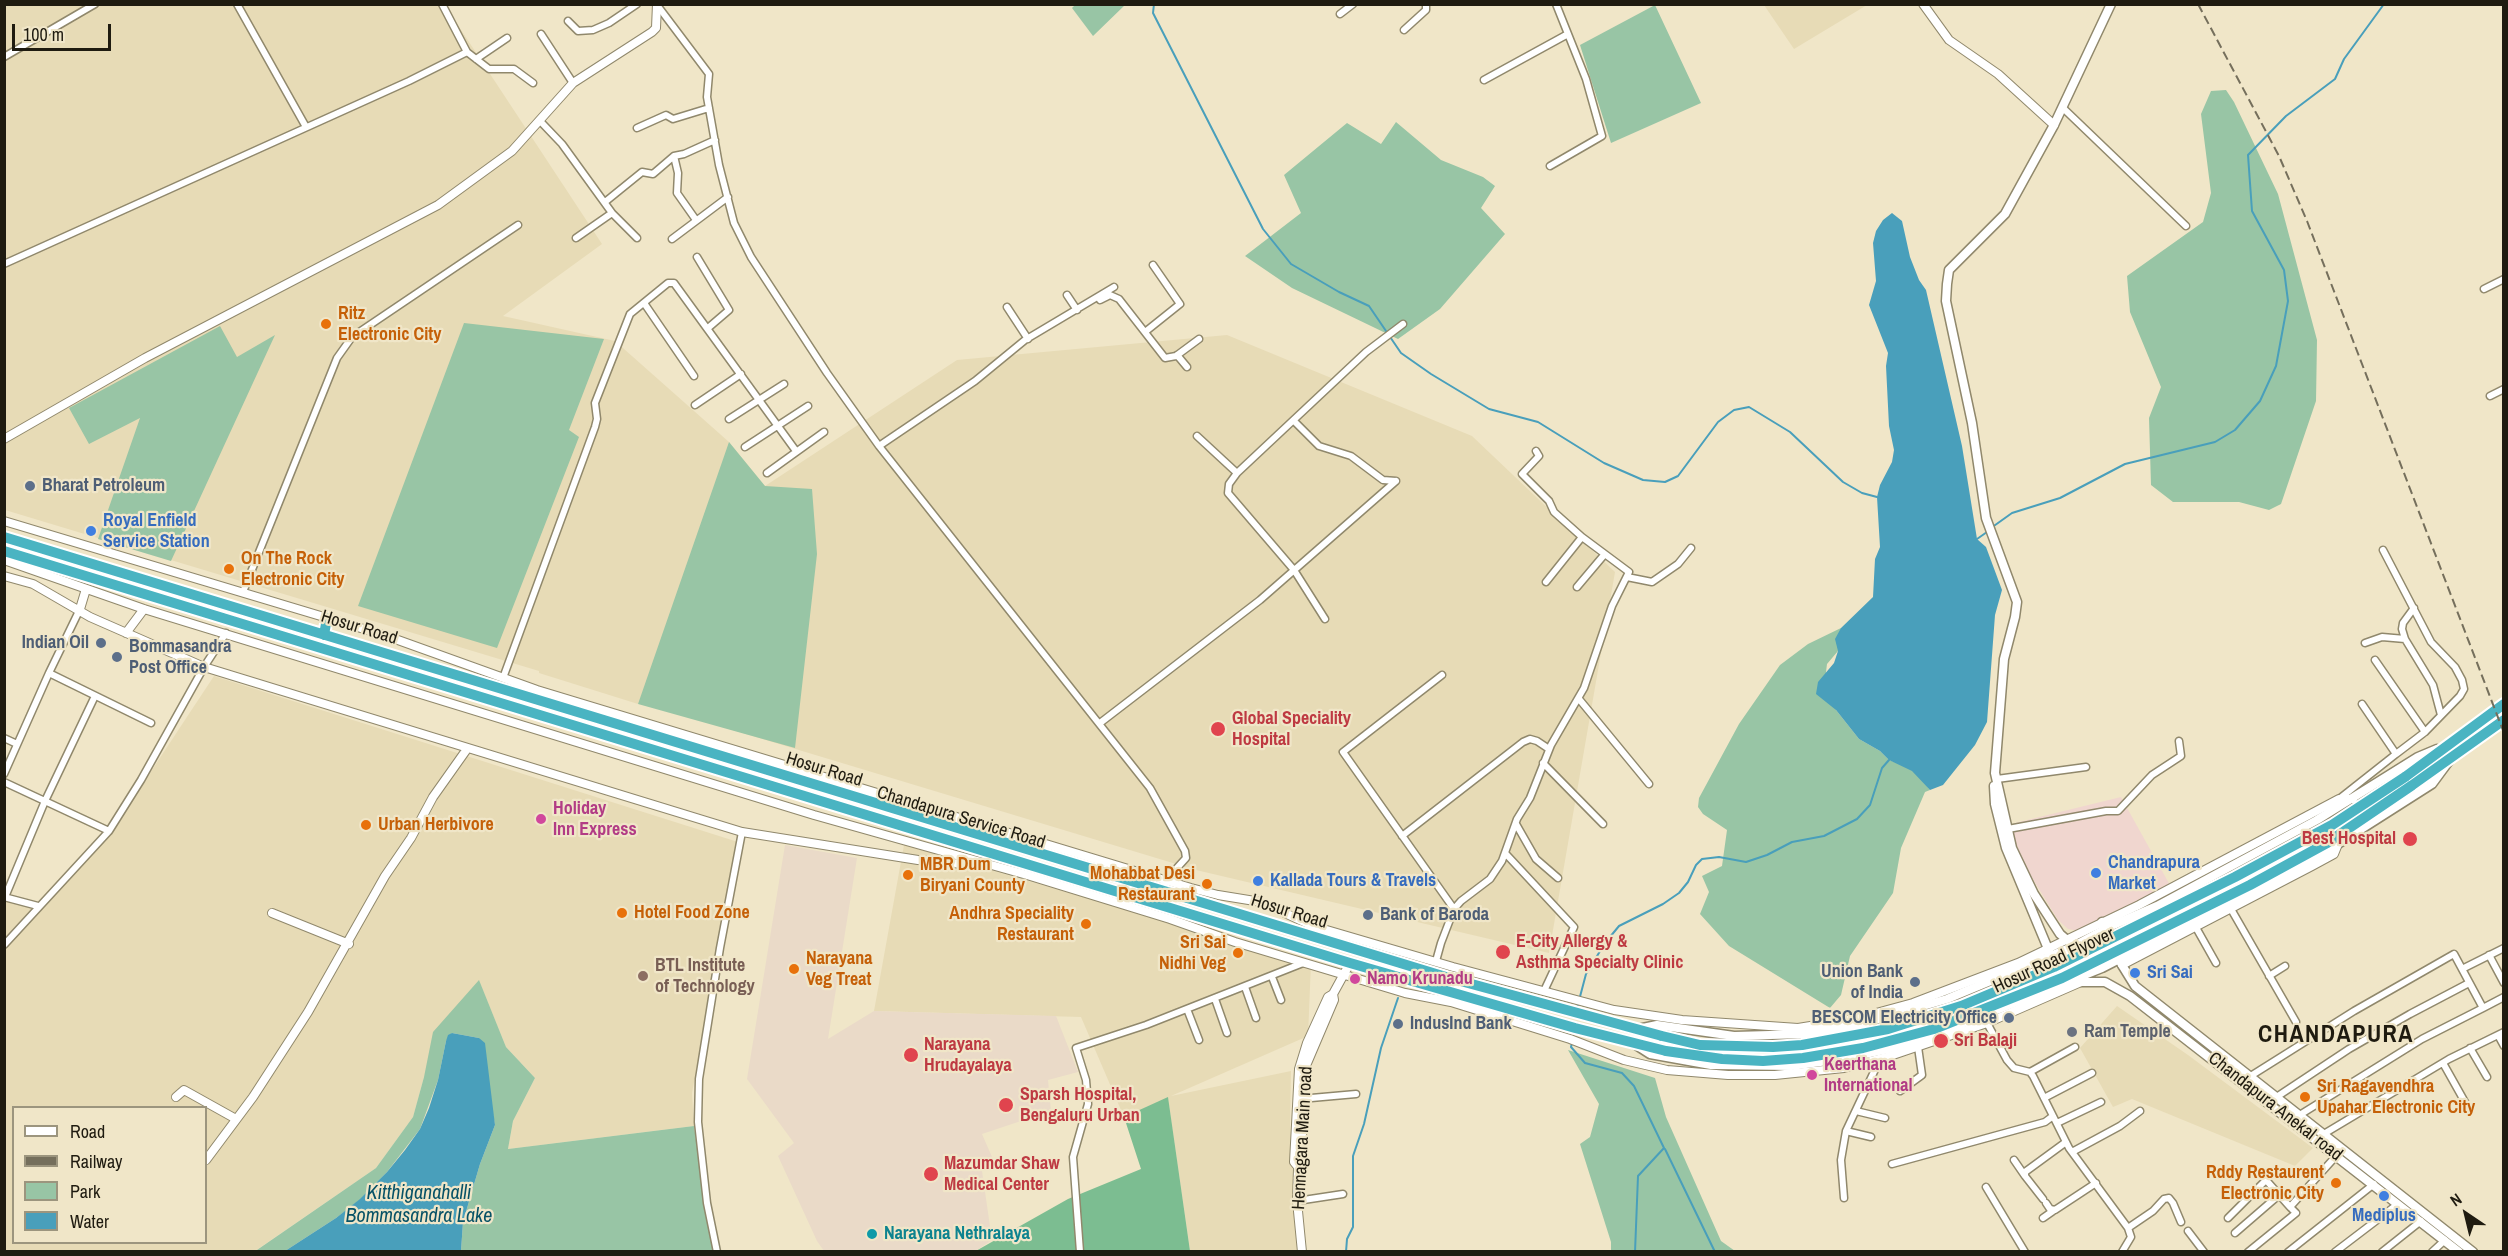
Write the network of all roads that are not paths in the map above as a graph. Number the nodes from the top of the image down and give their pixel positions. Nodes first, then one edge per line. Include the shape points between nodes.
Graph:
1 (95, 4) edge
2 (237, 4) edge
3 (451, 4) edge
4 (638, 4) edge
5 (1353, 4) edge
6 (1426, 4) edge
7 (1556, 4) edge
8 (1923, 4) edge
9 (2104, 4) edge
10 (2111, 4) edge
11 (657, 5) edge
12 (443, 7) edge
13 (1340, 14) dead end
14 (568, 21) dead end
15 (2105, 21) junction
16 (1404, 30) dead end
17 (541, 34) dead end
18 (1568, 34) junction
19 (507, 38) dead end
20 (467, 52) junction
21 (5, 56) edge
22 (476, 59) junction
23 (1484, 80) dead end
24 (533, 83) dead end
25 (573, 83) junction
26 (709, 108) junction
27 (2063, 108) junction
28 (541, 122) junction
29 (2054, 125) junction
30 (306, 127) junction
31 (637, 128) dead end
32 (715, 141) junction
33 (674, 156) junction
34 (1551, 166) dead end
35 (728, 197) junction
36 (605, 202) junction
37 (612, 213) junction
38 (696, 220) junction
39 (518, 225) dead end
40 (2186, 226) dead end
41 (576, 238) dead end
42 (637, 238) dead end
43 (672, 239) dead end
44 (697, 257) dead end
45 (4, 264) edge
46 (1153, 265) dead end
47 (2504, 279) edge
48 (1114, 287) dead end
49 (2484, 289) dead end
50 (1066, 295) dead end
51 (644, 303) junction
52 (1006, 307) dead end
53 (1077, 310) junction
54 (1403, 324) dead end
55 (708, 328) junction
56 (1145, 332) junction
57 (1029, 339) junction
58 (1199, 339) dead end
59 (1177, 355) junction
60 (1187, 367) dead end
61 (741, 374) junction
62 (694, 376) dead end
63 (784, 384) dead end
64 (2504, 388) edge
65 (2490, 396) dead end
66 (760, 400) junction
67 (695, 405) dead end
68 (808, 405) dead end
69 (729, 420) dead end
70 (1294, 421) junction
71 (778, 425) junction
72 (824, 432) dead end
73 (1197, 436) dead end
74 (4, 439) edge
75 (879, 446) junction
76 (745, 447) dead end
77 (796, 451) junction
78 (1536, 452) dead end
79 (767, 473) dead end
80 (1237, 473) junction
81 (4, 520) edge
82 (4, 537) edge
83 (1582, 537) junction
84 (1691, 548) dead end
85 (2383, 550) dead end
86 (4, 551) edge
87 (1605, 555) junction
88 (4, 560) edge
89 (1294, 570) junction
90 (38, 572) junction
91 (4, 576) edge
92 (1627, 577) junction
93 (1546, 582) dead end
94 (33, 584) junction
95 (1577, 587) dead end
96 (86, 589) junction
97 (243, 592) junction
98 (2414, 608) junction
99 (80, 609) junction
100 (144, 609) junction
101 (322, 616) junction
102 (1325, 619) dead end
103 (126, 633) junction
104 (226, 633) junction
105 (324, 635) junction
106 (2404, 639) junction
107 (2365, 643) dead end
108 (2375, 660) dead end
109 (204, 667) junction
110 (48, 673) junction
111 (1442, 675) dead end
112 (503, 678) junction
113 (95, 696) junction
114 (1579, 699) junction
115 (2362, 704) dead end
116 (2504, 704) edge
117 (2441, 715) junction
118 (2504, 720) edge
119 (152, 723) dead end
120 (1100, 723) junction
121 (2425, 732) junction
122 (4, 738) edge
123 (2179, 741) dead end
124 (17, 744) junction
125 (2444, 747) junction
126 (467, 749) junction
127 (1549, 749) junction
128 (2396, 754) junction
129 (2449, 761) junction
130 (1543, 763) junction
131 (2086, 767) dead end
132 (4, 774) edge
133 (735, 776) junction
134 (1996, 776) junction
135 (4, 782) edge
136 (2408, 782) junction
137 (1649, 784) dead end
138 (731, 788) junction
139 (2339, 799) junction
140 (2354, 799) junction
141 (45, 801) junction
142 (1516, 824) junction
143 (1603, 824) dead end
144 (2008, 829) junction
145 (109, 831) junction
146 (742, 832) junction
147 (1402, 836) junction
148 (2338, 844) junction
149 (1505, 853) junction
150 (977, 862) junction
151 (1558, 878) dead end
152 (1164, 885) junction
153 (5, 897) edge
154 (2160, 905) junction
155 (38, 906) junction
156 (1454, 909) junction
157 (2231, 909) junction
158 (272, 913) dead end
159 (2194, 924) junction
160 (2103, 926) junction
161 (2173, 931) junction
162 (2066, 940) junction
163 (349, 944) junction
164 (4, 945) edge
165 (2074, 946) junction
166 (2504, 948) edge
167 (2050, 952) junction
168 (2489, 955) junction
169 (1436, 962) junction
170 (2121, 962) junction
171 (1304, 963) junction
172 (1350, 963) junction
173 (2216, 963) dead end
174 (2285, 966) dead end
175 (2462, 969) junction
176 (1344, 975) junction
177 (2269, 976) junction
178 (1272, 977) junction
179 (2078, 980) junction
180 (2469, 983) junction
181 (2504, 983) edge
182 (1245, 987) junction
183 (1544, 991) junction
184 (2504, 997) edge
185 (1215, 999) junction
186 (1281, 999) dead end
187 (2483, 1008) junction
188 (1187, 1009) junction
189 (1907, 1013) junction
190 (1256, 1018) dead end
191 (2296, 1022) dead end
192 (1987, 1023) junction
193 (1635, 1029) junction
194 (1227, 1033) dead end
195 (2500, 1033) edge
196 (1199, 1040) dead end
197 (1632, 1043) junction
198 (1917, 1044) junction
199 (2504, 1046) edge
200 (2075, 1047) dead end
201 (2470, 1048) junction
202 (1880, 1059) junction
203 (1843, 1063) junction
204 (2443, 1063) junction
205 (2030, 1072) junction
206 (2092, 1073) dead end
207 (2487, 1077) dead end
208 (2247, 1081) junction
209 (1900, 1091) dead end
210 (1356, 1094) dead end
211 (176, 1097) dead end
212 (2044, 1098) junction
213 (2275, 1098) junction
214 (1299, 1100) junction
215 (2101, 1102) dead end
216 (2466, 1104) dead end
217 (1856, 1111) junction
218 (2140, 1112) dead end
219 (2298, 1116) junction
220 (1885, 1118) dead end
221 (236, 1119) junction
222 (2055, 1120) junction
223 (1846, 1131) junction
224 (2322, 1135) junction
225 (1871, 1137) dead end
226 (2066, 1142) junction
227 (2072, 1152) junction
228 (2337, 1155) junction
229 (207, 1159) edge
230 (2014, 1160) dead end
231 (1892, 1164) dead end
232 (2025, 1176) junction
233 (2096, 1183) junction
234 (2374, 1184) junction
235 (1986, 1186) dead end
236 (1343, 1194) dead end
237 (2279, 1195) junction
238 (1844, 1198) dead end
239 (1297, 1201) junction
240 (2398, 1204) junction
241 (2290, 1208) junction
242 (2053, 1211) junction
243 (2043, 1218) dead end
244 (2228, 1218) dead end
245 (2421, 1221) junction
246 (2181, 1222) dead end
247 (2128, 1228) junction
248 (2188, 1231) dead end
249 (2235, 1233) dead end
250 (2445, 1240) junction
251 (717, 1251) edge
252 (1080, 1251) edge
253 (1302, 1251) edge
254 (2025, 1251) edge
255 (2122, 1251) edge
256 (2205, 1251) edge
257 (2248, 1251) edge
258 (2288, 1251) edge
259 (2335, 1251) edge
260 (2382, 1251) edge
261 (2432, 1251) edge
262 (2459, 1251) edge
263 (2473, 1251) edge

1 - 21 street
2 - 30 street
3 - 12 street
4 - 14 street via 593,30 578,31
5 - 13 street
6 - 16 street via 1426,10
7 - 18 street
8 - 29 street via 1949,40 1998,74
9 - 15 street
10 - 15 main road
11 - 25 street via 656,28 652,32
11 - 26 street via 709,74
12 - 20 street
15 - 27 main road
17 - 25 street
18 - 23 street
18 - 34 street via 1602,136
19 - 22 street
20 - 22 street
20 - 30 street
22 - 24 street via 489,69 514,69
25 - 28 street
26 - 31 street via 673,119 666,115
26 - 32 street
27 - 29 main road
27 - 40 street
28 - 36 street
28 - 74 street via 512,151 438,205 145,358
29 - 134 main road via 2005,214 1949,270 1946,301 1990,529 2017,602 2004,658
30 - 45 street
32 - 33 street
32 - 35 street
33 - 36 street via 653,174 642,172
33 - 38 street via 677,193
35 - 38 street
35 - 75 street via 734,223 756,264
36 - 37 street
37 - 41 street
37 - 42 street
38 - 43 street
39 - 97 street via 352,337 337,358
44 - 55 street via 729,310
46 - 56 street via 1180,304
47 - 49 street
48 - 53 street
50 - 53 street
51 - 55 street via 671,281
51 - 62 street
51 - 112 street via 630,314 595,403 595,427
52 - 57 street
53 - 57 street
54 - 70 street via 1366,352
55 - 61 street
56 - 57 street via 1119,299 1110,295 1037,340
56 - 59 street via 1165,358
57 - 75 street
58 - 59 street
59 - 60 street
61 - 66 street
61 - 67 street
63 - 66 street
64 - 65 street
66 - 69 street
66 - 71 street
68 - 71 street
70 - 80 street
70 - 89 street via 1319,446 1351,456 1383,480 1396,481
71 - 76 street
71 - 77 street
72 - 77 street
73 - 80 street
75 - 120 street
77 - 79 street
78 - 83 street via 1539,456 1522,474 1550,501 1554,512
80 - 89 street via 1228,493
81 - 97 street, Chandapura Service Road
82 - 105 highway, Hosur Road
83 - 87 street
83 - 93 street
84 - 92 street via 1678,564 1652,582
85 - 98 street
86 - 133 highway, Hosur Road
87 - 92 street via 1629,572
87 - 95 street
88 - 90 street
89 - 102 street
89 - 120 street
90 - 94 street
90 - 96 street
91 - 94 street
92 - 114 street via 1611,606
94 - 99 street
96 - 99 street
96 - 100 street
97 - 101 street, Chandapura Service Road
98 - 106 street via 2403,623
98 - 117 street via 2431,642 2462,680 2464,689 2460,696
99 - 103 street
99 - 110 street
100 - 103 street
100 - 104 street
101 - 105 highway
101 - 112 street, Chandapura Service Road
103 - 109 street
104 - 109 street
104 - 138 street
105 - 152 highway, Hosur Road
106 - 107 street via 2382,637
106 - 117 street via 2433,686
108 - 121 street
109 - 126 street
109 - 145 street
110 - 113 street
110 - 124 street
111 - 147 street via 1343,752
112 - 152 street, Chandapura Service Road
113 - 119 street
113 - 141 street
114 - 127 street
114 - 137 street
115 - 128 street
116 - 125 highway
117 - 121 street
118 - 129 highway
120 - 152 street via 1150,788 1182,843 1185,858
121 - 128 street
122 - 124 street
123 - 144 street via 2181,756 2152,776 2118,811
124 - 132 street
125 - 136 highway, Hosur Road Flyover
125 - 140 main road via 2418,757
126 - 146 street
126 - 163 street via 385,876
127 - 130 street
127 - 147 street via 1530,739 1524,742
128 - 139 street
129 - 136 highway, Hosur Road Flyover
129 - 148 main road via 2432,784
130 - 142 street
130 - 143 street
131 - 134 street
133 - 138 highway
133 - 172 highway, Hosur Road
134 - 144 main road
134 - 167 main road via 1995,804 2006,848
135 - 141 street
136 - 193 highway, Hosur Road Flyover, bridge via 2235,877 2054,967 1961,1006 1888,1029 1802,1045 1700,1045
136 - 197 highway, Hosur Road Flyover, bridge via 2327,843 2250,885 2062,978 1944,1025 1863,1048 1763,1061 1722,1059
138 - 150 street
139 - 140 street
139 - 160 street
140 - 154 main road
141 - 145 street
141 - 153 street
142 - 149 street
142 - 151 street via 1536,859
144 - 162 main road via 2012,848 2034,894
145 - 155 street
146 - 150 street via 918,860
146 - 251 street via 699,1079 698,1122
147 - 156 street
148 - 157 street via 2334,854
148 - 159 main road
149 - 156 street via 1490,879
149 - 183 street via 1574,927
150 - 171 street
152 - 169 street, Chandapura Service Road via 1261,902 1313,926
152 - 193 highway, Hosur Road via 1446,977
153 - 155 street
154 - 160 main road
154 - 161 main road
155 - 164 street
156 - 169 street
157 - 159 street
157 - 177 street
158 - 163 street
159 - 161 main road
159 - 170 street
159 - 173 street
160 - 162 street
160 - 165 main road
160 - 170 main road
161 - 170 main road
162 - 165 main road
162 - 167 street
163 - 221 street
165 - 167 main road
166 - 168 street
167 - 179 main road
167 - 183 street, Chandapura Service Road via 1913,1003 1821,1026 1769,1027 1682,1020 1614,1010
167 - 189 main road
168 - 175 street
168 - 181 street
169 - 183 street, Chandapura Service Road
170 - 179 main road
170 - 208 main road via 2135,986
171 - 176 street
171 - 178 street
172 - 176 street, Hennagara Main road
172 - 197 highway, Hosur Road
174 - 177 street
175 - 180 street
175 - 208 street via 2454,954 2354,1011
176 - 203 street via 1451,1002 1624,1060 1667,1070 1775,1075
176 - 214 street, Hennagara Main road via 1307,1062
177 - 191 street
178 - 182 street
178 - 186 street
179 - 192 street
179 - 198 main road
179 - 208 main road, Chandapura Anekal road via 2104,982 2130,996
180 - 187 street
180 - 213 street via 2349,1049
182 - 185 street
182 - 190 street
184 - 187 street
185 - 188 street
185 - 194 street
187 - 219 street via 2422,1039
188 - 196 street
188 - 252 street via 1076,1048 1086,1080 1088,1104 1073,1157
189 - 193 main road via 1806,1034 1734,1036 1657,1025
189 - 198 main road
192 - 198 street
192 - 205 street via 2014,1068
195 - 199 street
195 - 201 street
197 - 203 main road via 1650,1054 1711,1065
198 - 202 street
198 - 203 main road
198 - 209 street via 1922,1075
200 - 205 street
201 - 204 street
201 - 207 street
202 - 203 street
202 - 217 street
204 - 216 street
204 - 224 street
205 - 212 street
206 - 212 street
208 - 213 main road
208 - 228 main road, Chandapura Anekal road
210 - 214 street
211 - 221 street via 184,1090
212 - 222 street
213 - 219 main road
214 - 239 street, Hennagara Main road via 1301,1161
215 - 222 street
217 - 220 street
217 - 223 street
218 - 227 street
219 - 224 main road
221 - 229 street
222 - 226 street
222 - 231 street
223 - 225 street
223 - 238 street via 1840,1160
224 - 263 main road
226 - 227 street
226 - 232 street via 2029,1168
227 - 233 street
228 - 234 main road, Chandapura Anekal road
228 - 241 street
230 - 232 street
232 - 242 street
233 - 242 street
233 - 247 street
234 - 240 main road, Chandapura Anekal road
234 - 258 street
235 - 254 street
236 - 239 street
237 - 241 street
237 - 244 street via 2266,1180
237 - 249 street
239 - 253 street, Hennagara Main road
240 - 245 main road, Chandapura Anekal road
240 - 259 street
241 - 257 street via 2296,1213
242 - 243 street
245 - 250 main road, Chandapura Anekal road
245 - 260 street
246 - 247 street via 2169,1198
247 - 255 street via 2131,1236
248 - 256 street
250 - 261 street
250 - 262 main road, Chandapura Anekal road

